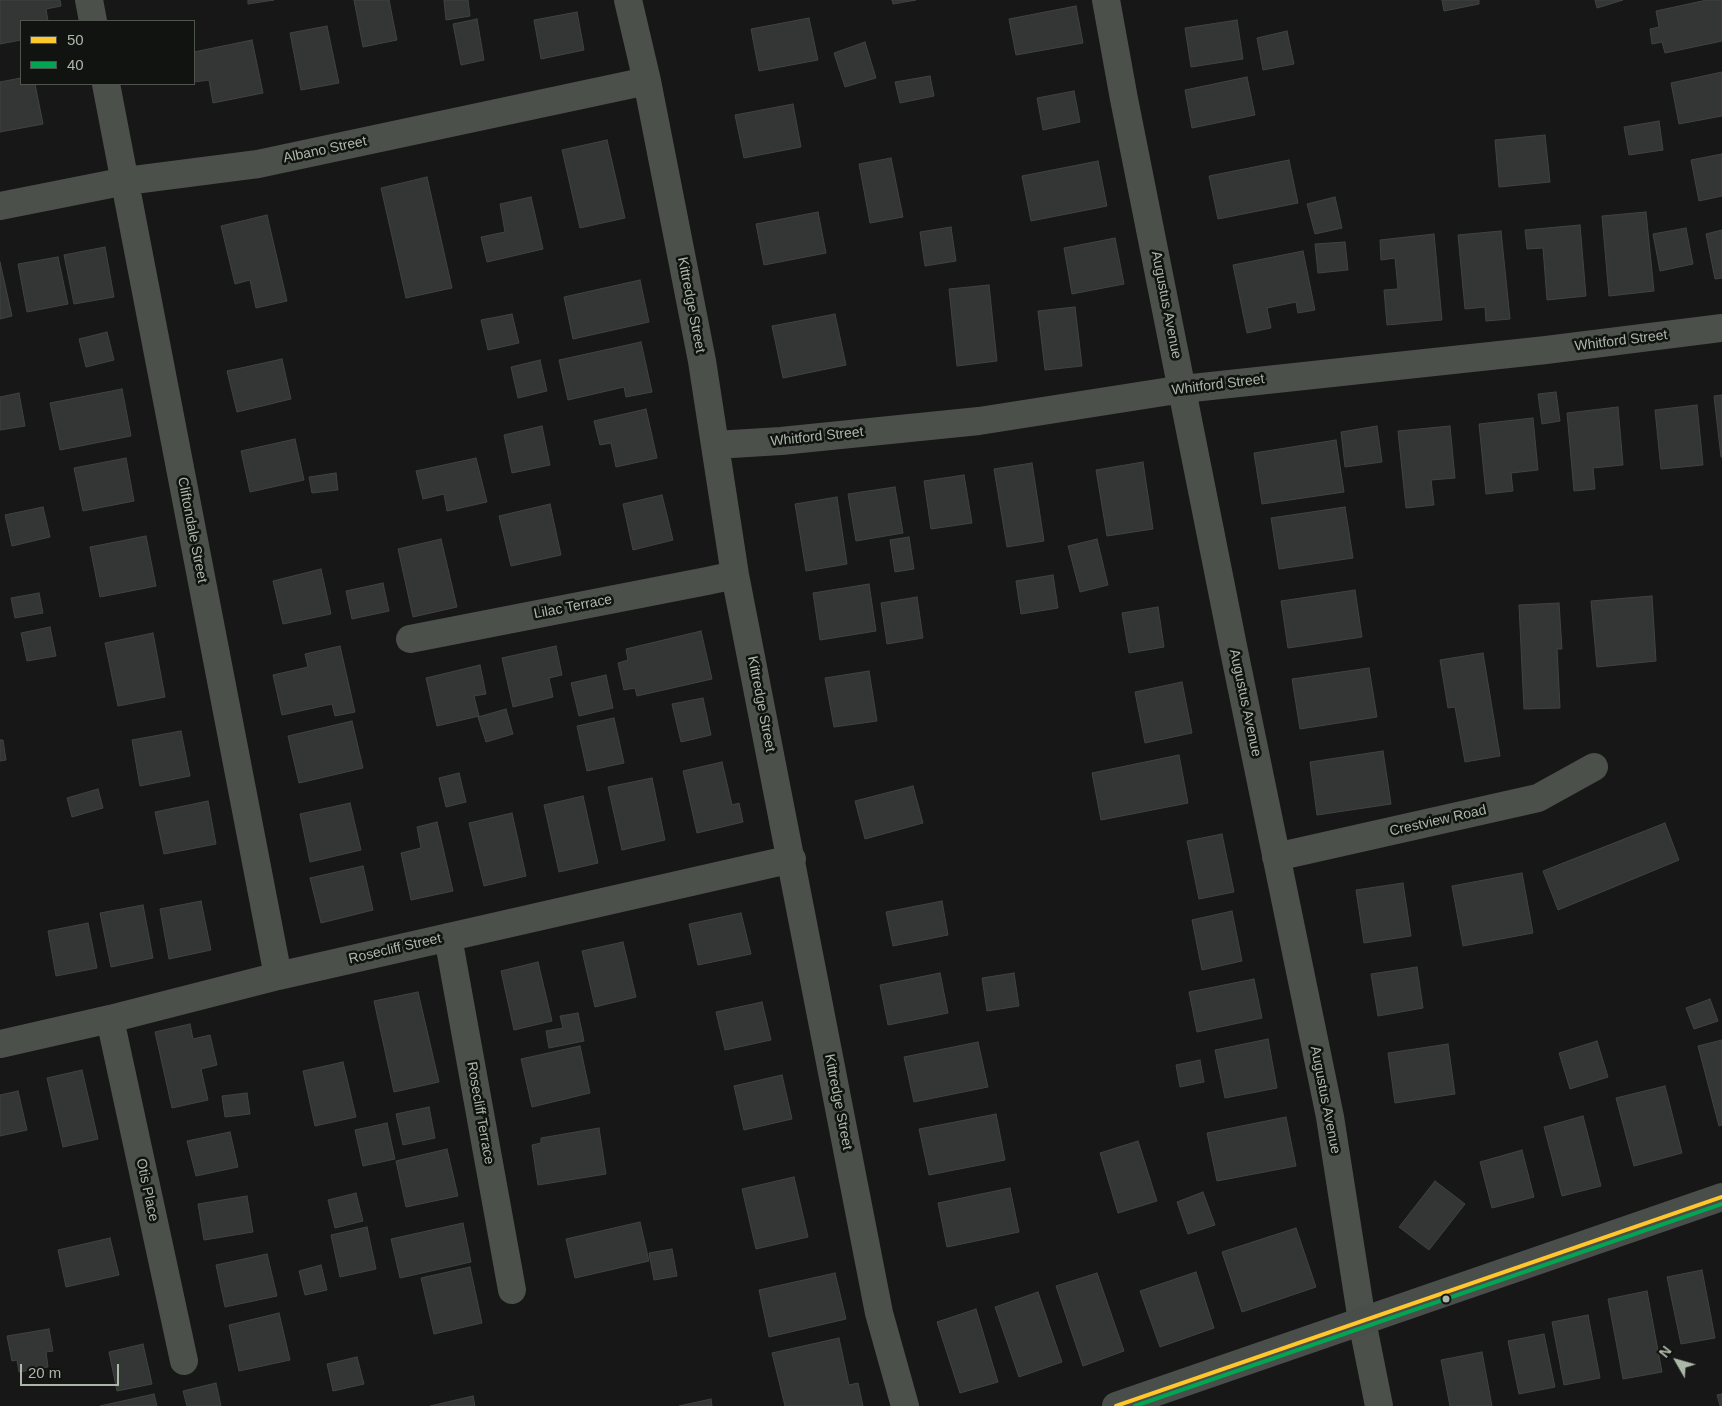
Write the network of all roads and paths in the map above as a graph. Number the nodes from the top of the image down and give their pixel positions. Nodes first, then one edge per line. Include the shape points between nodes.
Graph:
1 (89, 0) edge
2 (628, 0) edge
3 (1106, 0) edge
4 (93, 20) edge
5 (647, 81) junction
6 (106, 85) edge
7 (126, 181) junction
8 (0, 206) edge
9 (1722, 328) edge
10 (1183, 389) junction
11 (715, 445) junction
12 (735, 574) junction
13 (410, 639) dead end
14 (1594, 767) dead end
15 (1276, 857) junction
16 (792, 859) junction
17 (448, 937) junction
18 (278, 976) junction
19 (110, 1019) junction
20 (0, 1044) edge
21 (1722, 1197) edge
22 (512, 1290) dead end
23 (1362, 1320) junction
24 (184, 1361) dead end
25 (905, 1406) edge
26 (1116, 1406) edge
27 (1379, 1406) edge

1 - 4 street
2 - 5 street, Kittredge Street
3 - 10 street, Augustus Avenue
5 - 7 street, Albano Street via 258,164
5 - 11 street, Kittredge Street via 702,361
6 - 7 street, Cliftondale Street
7 - 8 street, Albano Street
7 - 18 street, Cliftondale Street
9 - 10 street, Whitford Street
10 - 11 street, Whitford Street via 979,421
10 - 15 street, Augustus Avenue
11 - 12 street, Kittredge Street
12 - 13 street, Lilac Terrace
12 - 16 street, Kittredge Street
14 - 15 street, Crestview Road via 1538,798
15 - 23 street, Augustus Avenue via 1330,1118
16 - 17 street, Rosecliff Street
16 - 25 street, Kittredge Street via 879,1313
17 - 18 street, Rosecliff Street
17 - 22 street, Rosecliff Terrace
18 - 19 street, Rosecliff Street
19 - 20 street, Rosecliff Street
19 - 24 street, Otis Place
21 - 23 street
23 - 26 street
23 - 27 street, Augustus Avenue

